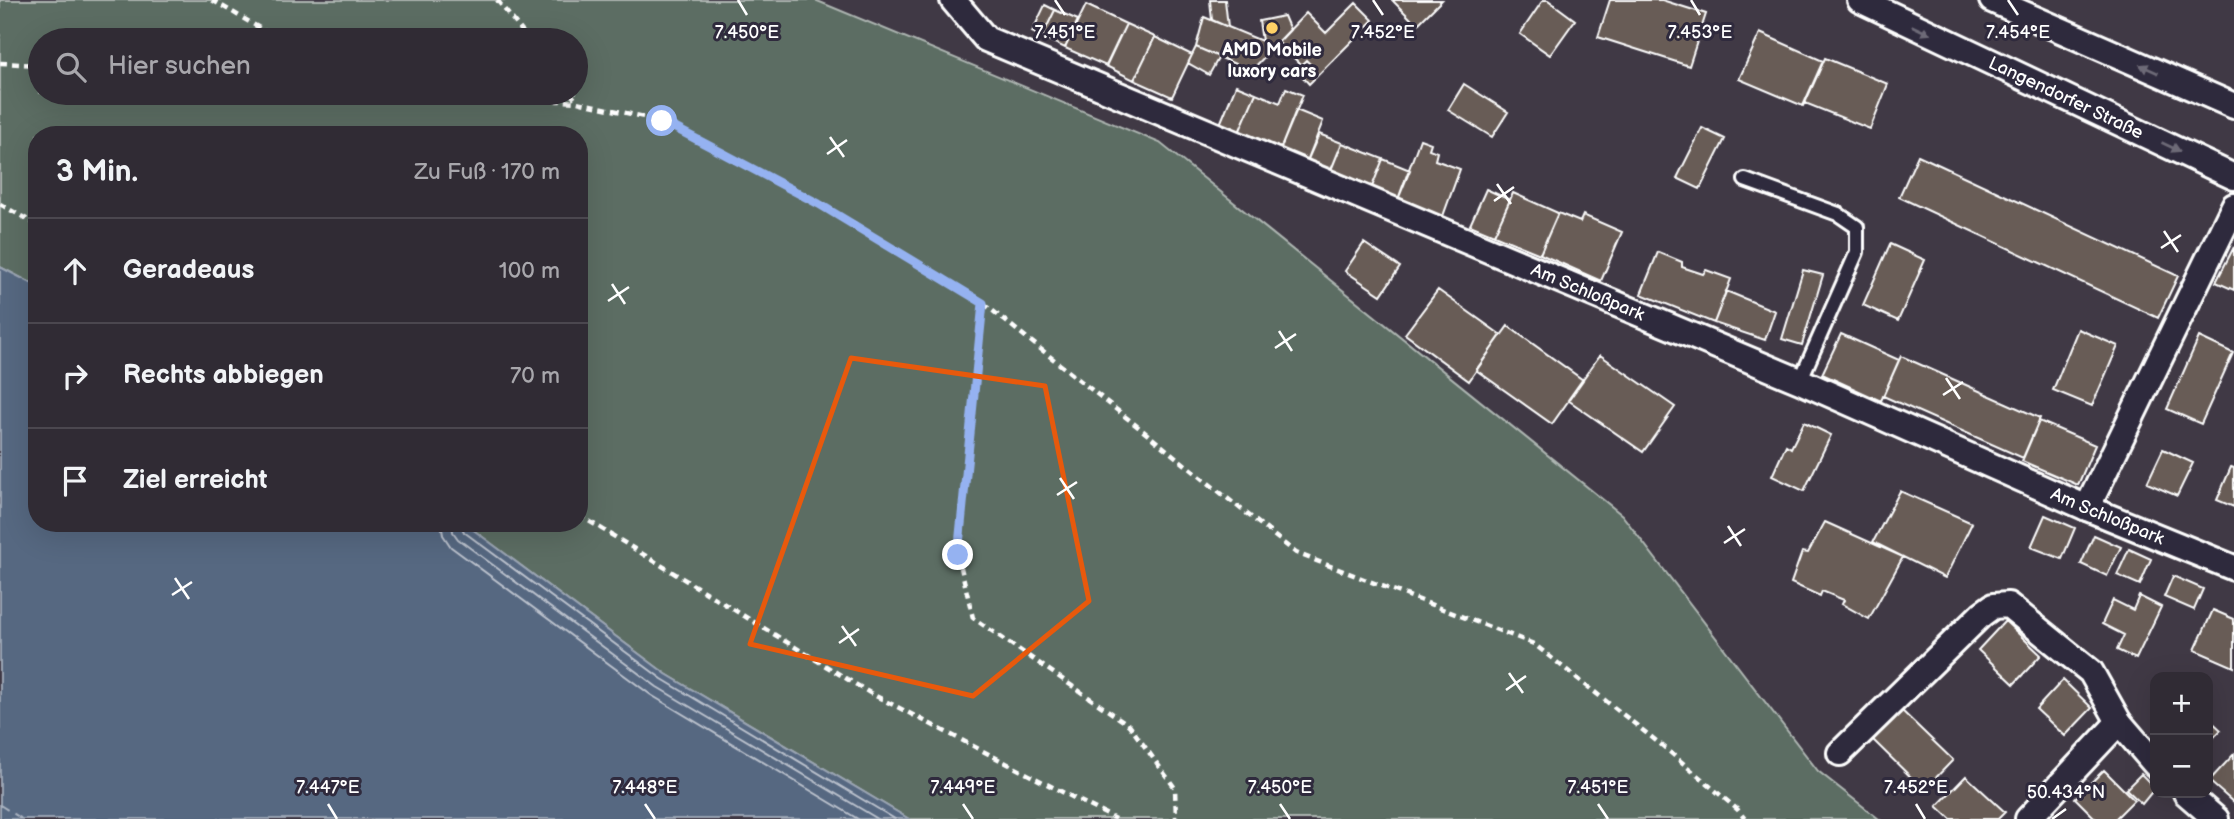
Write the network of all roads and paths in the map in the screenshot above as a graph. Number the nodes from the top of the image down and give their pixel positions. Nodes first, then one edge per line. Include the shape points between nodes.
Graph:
1 (212, 0) edge
2 (497, 0) edge
3 (953, 0) edge
4 (1860, 0) edge
5 (1992, 0) edge
6 (260, 28) edge
7 (519, 28) edge
8 (0, 63) edge
9 (28, 64) edge
10 (588, 104) edge
11 (2234, 106) edge
12 (2234, 177) edge
13 (1745, 180) dead end
14 (0, 204) edge
15 (2234, 206) edge
16 (28, 220) edge
17 (983, 303) junction
18 (1800, 381) junction
19 (2087, 508) junction
20 (588, 521) edge
21 (2234, 568) edge
22 (2119, 722) junction
23 (1840, 753) dead end
24 (2150, 758) edge
25 (2192, 798) edge
26 (1115, 819) edge
27 (1176, 819) edge
28 (1745, 819) edge
29 (2028, 819) edge
30 (2216, 819) edge

1 - 6 path
2 - 7 path
3 - 18 street, Am Schloßpark via 986,39
4 -> 12 street, Langendorfer Straße
11 -> 5 street
8 - 9 path
10 - 17 path via 662,121 819,204
13 - 18 lane via 1838,214 1857,227 1857,252
14 - 16 path
15 - 19 street
17 - 27 path via 958,555 973,618 1129,725 1175,788
17 - 28 path via 1296,553 1534,644 1664,747
18 - 19 street, Am Schloßpark
19 - 21 street, Am Schloßpark
20 - 26 path via 870,693
22 - 23 street via 2091,672 2008,605 1993,606
22 - 24 street
22 - 29 street
25 - 30 street

